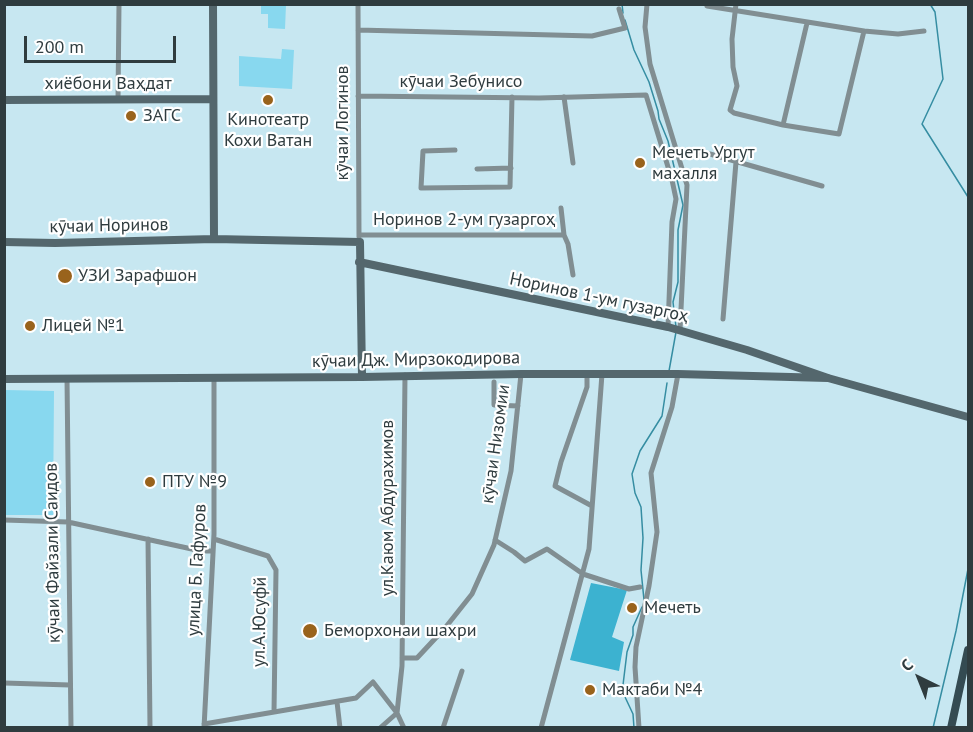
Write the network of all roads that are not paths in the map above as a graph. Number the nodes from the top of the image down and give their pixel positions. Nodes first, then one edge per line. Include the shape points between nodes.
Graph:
1 (119, 4) edge
2 (213, 4) edge
3 (358, 4) edge
4 (647, 4) edge
5 (707, 6) edge
6 (735, 7) edge
7 (619, 9) dead end
8 (807, 23) junction
9 (358, 30) junction
10 (864, 31) junction
11 (924, 32) dead end
12 (358, 96) junction
13 (512, 97) junction
14 (564, 97) junction
15 (118, 99) junction
16 (212, 99) junction
17 (4, 100) edge
18 (663, 105) junction
19 (650, 106) junction
20 (783, 125) junction
21 (454, 150) dead end
22 (675, 151) junction
23 (736, 162) junction
24 (573, 163) dead end
25 (511, 168) junction
26 (477, 169) dead end
27 (822, 186) dead end
28 (561, 208) dead end
29 (564, 235) junction
30 (359, 238) junction
31 (214, 239) junction
32 (4, 242) edge
33 (359, 262) junction
34 (573, 275) dead end
35 (723, 319) dead end
36 (675, 329) junction
37 (521, 374) junction
38 (587, 374) junction
39 (602, 374) junction
40 (678, 374) junction
41 (405, 375) junction
42 (214, 377) junction
43 (362, 377) junction
44 (66, 378) junction
45 (828, 378) junction
46 (4, 379) edge
47 (494, 382) dead end
48 (518, 406) junction
49 (969, 417) edge
50 (592, 506) junction
51 (4, 520) edge
52 (68, 522) junction
53 (148, 539) junction
54 (214, 539) junction
55 (495, 540) junction
56 (201, 551) junction
57 (213, 551) junction
58 (213, 562) junction
59 (583, 574) junction
60 (640, 587) dead end
61 (969, 650) edge
62 (402, 658) junction
63 (462, 671) dead end
64 (4, 683) edge
65 (70, 684) junction
66 (337, 702) junction
67 (273, 712) junction
68 (397, 712) junction
69 (204, 726) edge
70 (70, 728) edge
71 (150, 728) edge
72 (340, 728) edge
73 (380, 728) edge
74 (404, 728) edge
75 (443, 728) edge
76 (541, 728) edge
77 (639, 728) edge
78 (951, 728) edge

1 - 15 street
2 - 16 street
3 - 9 street, кӯчаи Логинов
4 - 18 street via 645,27 650,64
5 - 6 street
6 - 8 street
6 - 20 street via 732,39 737,86 730,110
7 - 9 street via 625,28 592,36
8 - 10 street
8 - 20 street
9 - 12 street, кӯчаи Логинов
10 - 11 street
10 - 20 street via 839,134
12 - 13 street, кӯчаи Зебунисо
12 - 30 street, кӯчаи Логинов
13 - 14 street, кӯчаи Зебунисо
13 - 25 street
14 - 19 street, кӯчаи Зебунисо via 646,94
14 - 24 street
15 - 16 street, хиёбони Ваҳдат
15 - 17 street, хиёбони Ваҳдат
16 - 31 street
18 - 19 street
18 - 22 street
19 - 36 street via 676,199 672,222
21 - 25 street via 423,151 421,188 510,187
22 - 23 street via 710,154
22 - 36 street via 687,184
23 - 27 street
23 - 35 street
25 - 26 street
28 - 29 street
29 - 30 street, Норинов 2-ум гузаргоҳ
29 - 34 street, Норинов 2-ум гузаргоҳ
30 - 31 street, кӯчаи Норинов
30 - 33 street
31 - 32 street, кӯчаи Норинов
33 - 36 street, Норинов 1-ум гузаргоҳ
33 - 43 street
36 - 45 street, Норинов 1-ум гузаргоҳ
37 - 38 street, кӯчаи Дж. Мирзокодирова
37 - 41 street, кӯчаи Дж. Мирзокодирова
37 - 48 street, кӯчаи Низомии
38 - 39 street, кӯчаи Дж. Мирзокодирова
38 - 50 street via 587,387 555,486
39 - 40 street, кӯчаи Дж. Мирзокодирова
39 - 50 street
40 - 45 street, кӯчаи Дж. Мирзокодирова
40 - 77 street via 651,473 657,531 636,647
41 - 43 street, кӯчаи Дж. Мирзокодирова
41 - 62 street, ул.Каюм Абдурахимов
42 - 43 street, кӯчаи Дж. Мирзокодирова
42 - 44 street, кӯчаи Дж. Мирзокодирова
42 - 54 street, улица Б. Гафуров
44 - 46 street, кӯчаи Дж. Мирзокодирова
44 - 52 street, кӯчаи Файзали Саидов
45 - 49 street
47 - 48 street via 494,405
48 - 55 street, кӯчаи Низомии via 511,471
50 - 59 street
51 - 52 street
52 - 53 street
52 - 65 street, кӯчаи Файзали Саидов
53 - 56 street
53 - 71 street
54 - 57 street, улица Б. Гафуров
54 - 67 street, ул.А.Юсуфй via 268,556 276,570
55 - 59 street via 525,561 550,550
55 - 62 street, кӯчаи Низомии via 472,594 417,658
56 - 57 street
56 - 58 street
57 - 58 street, улица Б. Гафуров
58 - 69 street, улица Б. Гафуров
59 - 60 street via 629,589
59 - 76 street
61 - 78 main road
62 - 68 street, ул.Каюм Абдурахимов
63 - 75 street
64 - 65 street
65 - 70 street, кӯчаи Файзали Саидов
66 - 67 street
66 - 68 street via 356,698 373,682
66 - 72 street
67 - 69 street
68 - 73 street
68 - 74 street

